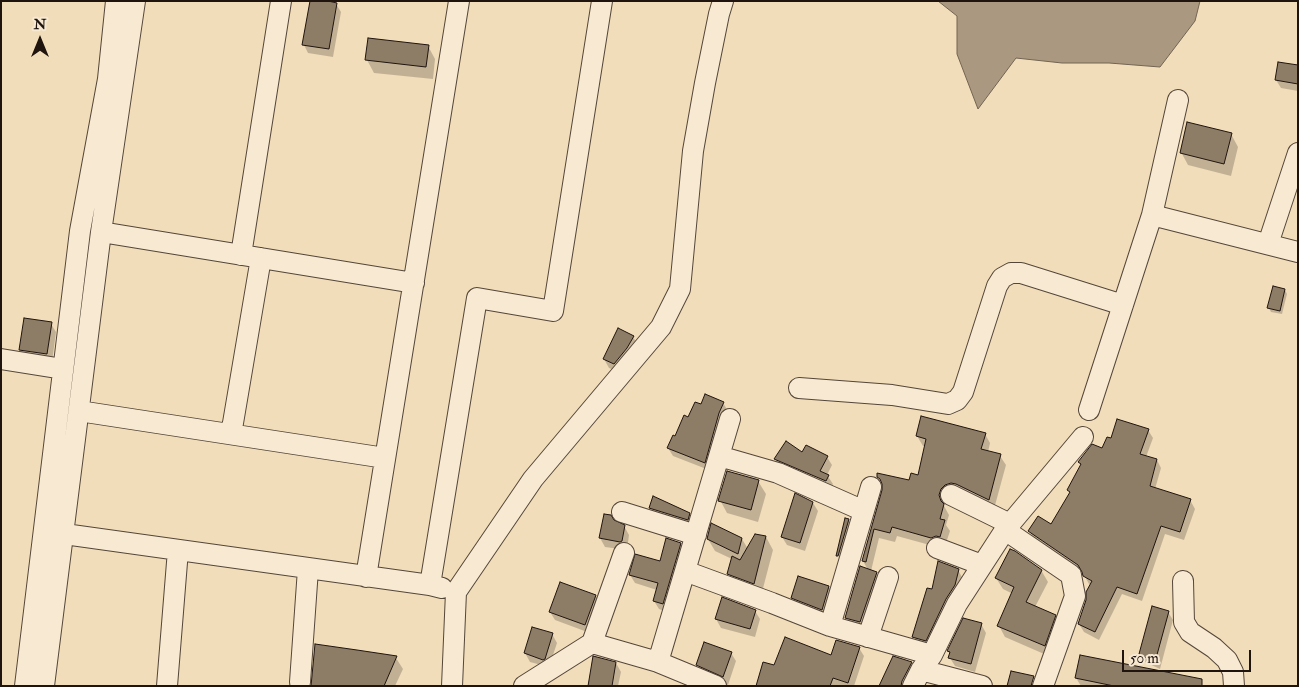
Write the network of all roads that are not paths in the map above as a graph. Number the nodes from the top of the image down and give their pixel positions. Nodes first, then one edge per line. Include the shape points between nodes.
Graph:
1 (116, 1) edge
2 (135, 1) edge
3 (281, 1) edge
4 (459, 1) edge
5 (602, 1) edge
6 (722, 1) edge
7 (115, 80) junction
8 (1178, 100) dead end
9 (1298, 153) edge
10 (1152, 215) junction
11 (100, 232) junction
12 (1268, 244) junction
13 (1298, 252) edge
14 (241, 255) junction
15 (261, 258) junction
16 (414, 283) junction
17 (1123, 305) junction
18 (1, 360) edge
19 (63, 369) junction
20 (799, 388) dead end
21 (1089, 410) dead end
22 (79, 411) junction
23 (730, 420) dead end
24 (230, 434) junction
25 (1083, 436) dead end
26 (720, 456) junction
27 (385, 458) junction
28 (872, 487) dead end
29 (951, 495) dead end
30 (864, 511) junction
31 (622, 512) dead end
32 (1008, 527) junction
33 (44, 531) junction
34 (64, 534) junction
35 (696, 535) junction
36 (937, 548) dead end
37 (178, 550) junction
38 (624, 553) dead end
39 (982, 564) junction
40 (308, 569) junction
41 (685, 571) junction
42 (366, 577) junction
43 (888, 577) dead end
44 (1182, 581) dead end
45 (430, 585) junction
46 (456, 592) junction
47 (830, 626) junction
48 (868, 637) junction
49 (592, 643) junction
50 (658, 662) junction
51 (922, 670) edge
52 (300, 682) dead end
53 (25, 686) edge
54 (44, 686) edge
55 (167, 686) edge
56 (452, 686) edge
57 (524, 686) edge
58 (716, 686) edge
59 (982, 686) edge
60 (1043, 686) edge
61 (1234, 686) edge

1 - 7 street
2 - 7 street
3 - 14 street
4 - 16 street
5 - 45 street via 553,310 477,298
6 - 46 street via 693,151 680,290 661,327 533,479
7 - 11 street
7 - 19 street via 80,232
8 - 10 street
9 - 12 street
10 - 12 street
10 - 17 street
11 - 14 street
11 - 22 street
12 - 13 street
14 - 15 street
15 - 16 street
15 - 24 street
16 - 27 street
17 - 20 street via 1012,273 1002,278 997,286 963,392 957,400 948,404 892,395
17 - 21 street
18 - 19 street
19 - 33 street
22 - 24 street
22 - 34 street
23 - 26 street
24 - 27 street
25 - 32 street
26 - 30 street via 778,473
26 - 35 street
27 - 42 street
28 - 30 street
29 - 32 street
30 - 47 street
31 - 35 street
32 - 39 street
32 - 60 street via 1072,574 1075,596
33 - 34 street
33 - 53 street
34 - 37 street
34 - 54 street
35 - 41 street
36 - 39 street
37 - 40 street
37 - 55 street
38 - 49 street
39 - 51 street
40 - 42 street
40 - 52 street
41 - 47 street
41 - 50 street
42 - 45 street
43 - 48 street
44 - 61 street via 1184,622 1190,632 1227,660 1233,672
45 - 46 street
46 - 56 street
47 - 48 street
48 - 51 street
49 - 50 street
49 - 57 street
50 - 58 street
51 - 59 street

